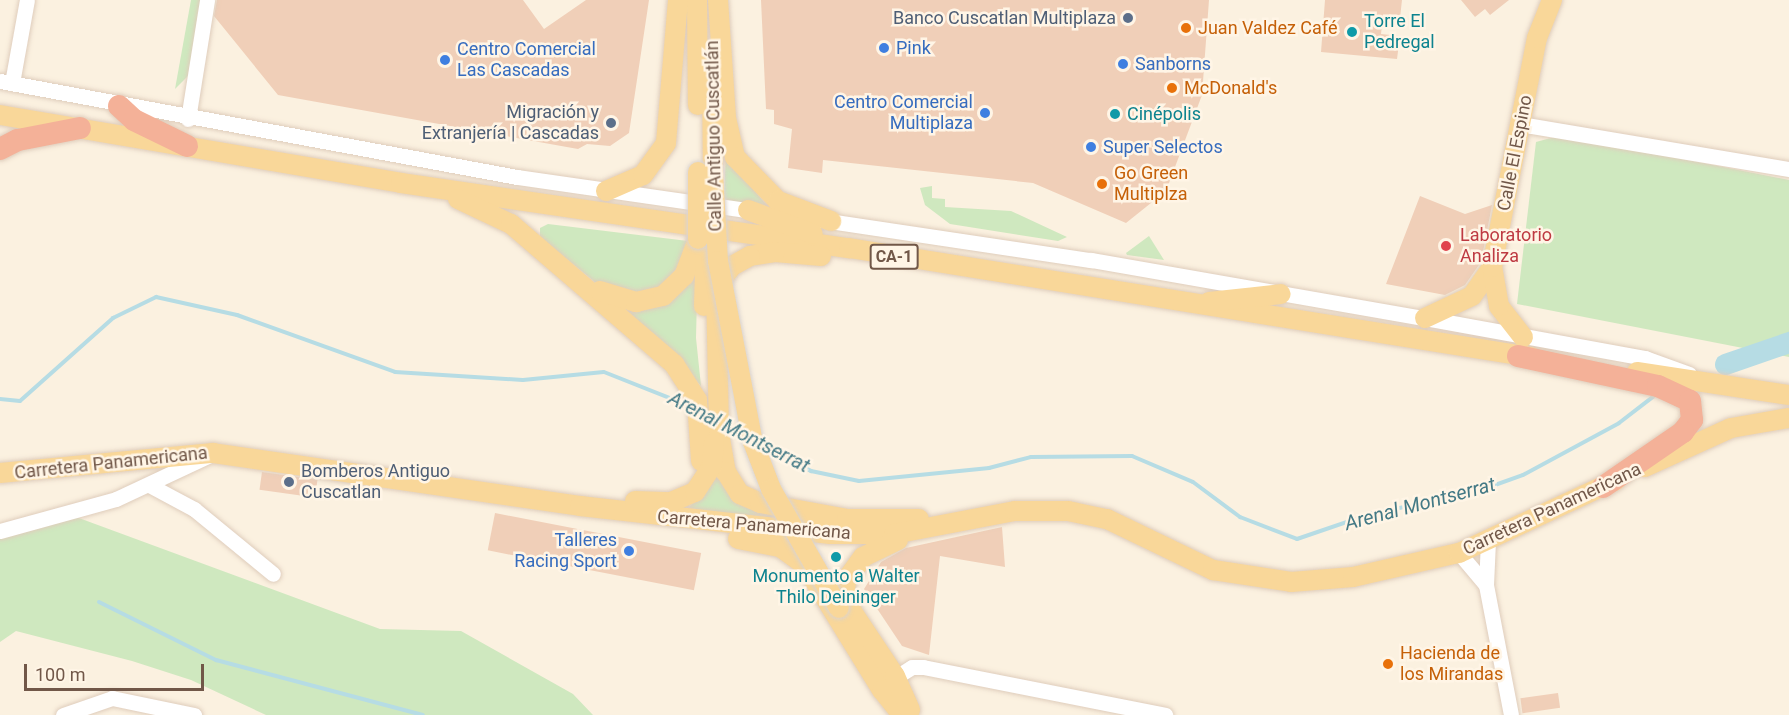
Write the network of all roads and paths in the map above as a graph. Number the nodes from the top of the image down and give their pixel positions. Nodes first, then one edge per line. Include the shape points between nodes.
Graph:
1 (27, 0) edge
2 (207, 0) edge
3 (678, 0) edge
4 (697, 0) edge
5 (713, 0) edge
6 (718, 0) edge
7 (1533, 0) edge
8 (1552, 0) edge
9 (1537, 38) junction
10 (6, 82) edge
11 (118, 106) junction
12 (0, 115) edge
13 (188, 119) junction
14 (1520, 124) junction
15 (80, 128) junction
16 (30, 138) junction
17 (187, 146) junction
18 (0, 148) edge
19 (0, 158) edge
20 (707, 168) junction
21 (1789, 169) edge
22 (400, 183) junction
23 (606, 191) junction
24 (748, 210) junction
25 (831, 221) junction
26 (702, 239) junction
27 (849, 248) junction
28 (923, 263) junction
29 (1492, 267) junction
30 (580, 280) junction
31 (1281, 294) junction
32 (1196, 306) junction
33 (1425, 318) junction
34 (1521, 346) junction
35 (1789, 395) edge
36 (703, 397) junction
37 (1789, 418) edge
38 (711, 431) junction
39 (213, 453) junction
40 (0, 473) edge
41 (151, 486) junction
42 (1602, 487) junction
43 (464, 489) junction
44 (580, 506) junction
45 (1015, 511) junction
46 (984, 517) junction
47 (0, 531) edge
48 (1488, 541) junction
49 (1459, 553) junction
50 (273, 574) dead end
51 (1486, 585) junction
52 (938, 671) junction
53 (892, 679) junction
54 (908, 709) edge
55 (63, 715) edge
56 (194, 715) edge
57 (1165, 715) edge
58 (1511, 715) edge

1 - 10 street
2 - 13 street
3 - 23 main road via 670,130 664,149 643,176
4 - 20 main road
5 - 20 main road, Calle Antiguo Cuscatlán
6 - 25 main road via 726,118 735,157 778,201
7 - 9 main road, Calle El Espino
8 - 9 main road, Calle El Espino
9 - 14 main road, Calle El Espino
10 - 11 street
11 - 13 street
11 - 17 highway via 134,120
12 - 15 main road, CA-1
13 - 23 street
14 - 21 street
14 - 29 main road, Calle El Espino
15 - 16 highway
15 - 17 main road, CA-1
16 - 18 highway
16 - 19 highway
17 - 22 main road, CA-1
20 - 26 main road, bridge
20 - 53 main road, Calle Antiguo Cuscatlán, bridge via 718,261 753,442 771,489 838,608
22 - 27 main road, CA-1
22 - 30 main road via 496,215
23 - 24 street
24 - 25 street
24 - 27 main road
25 - 31 street
26 - 30 main road via 684,276 653,300 626,301
26 - 36 main road
27 - 28 main road, CA-1
28 - 32 main road, CA-1
28 - 38 main road via 775,252 742,260 716,287
29 - 33 main road, Calle El Espino via 1472,296
29 - 34 main road, Calle El Espino via 1499,306
30 - 36 main road via 674,364
31 - 32 main road
31 - 33 street
32 - 34 main road, CA-1
33 - 34 street
34 - 35 main road, CA-1
34 - 42 highway via 1658,386 1690,401 1689,426
36 - 38 main road
37 - 42 main road, Carretera Panamericana via 1731,428
38 - 43 main road via 713,460 708,477 695,492 677,501
38 - 45 main road via 732,484 740,494 760,503 858,520
39 - 40 main road, Carretera Panamericana
39 - 41 street
39 - 43 main road, Carretera Panamericana
41 - 47 street
41 - 50 street via 194,508
42 - 48 main road, Carretera Panamericana
43 - 44 main road, Carretera Panamericana
44 - 46 main road, Carretera Panamericana via 765,530 862,535 894,534
44 - 54 main road via 791,553 813,575 869,666
45 - 46 main road, Carretera Panamericana
45 - 49 main road, Carretera Panamericana via 1068,511 1107,519 1192,563 1267,581 1324,581
46 - 53 main road via 882,545 863,557 846,580 850,610
48 - 49 main road, Carretera Panamericana
48 - 51 street
49 - 51 street
51 - 58 street
52 - 53 street via 912,667
52 - 54 street via 912,678
52 - 57 street
53 - 54 main road
55 - 56 street via 112,698

